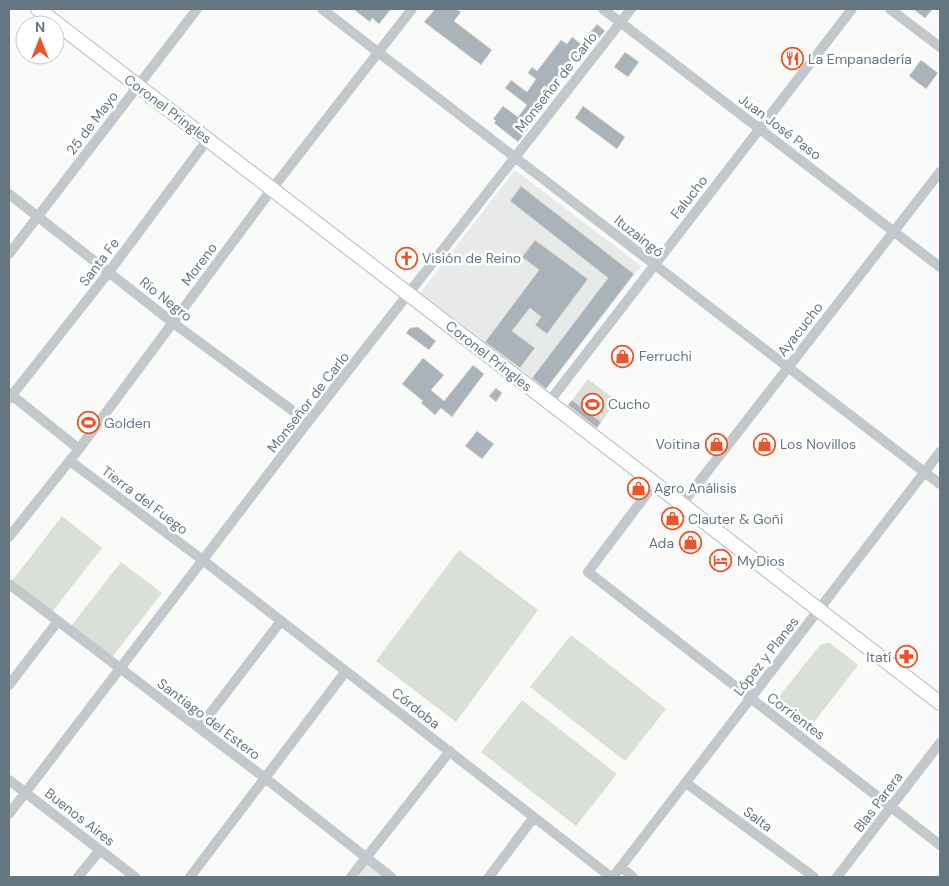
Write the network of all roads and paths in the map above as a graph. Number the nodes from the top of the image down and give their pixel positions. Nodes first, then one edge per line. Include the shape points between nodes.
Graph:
1 (38, 9) edge
2 (197, 9) edge
3 (322, 9) edge
4 (412, 9) edge
5 (603, 9) edge
6 (631, 9) edge
7 (852, 9) edge
8 (890, 9) edge
9 (621, 22) junction
10 (940, 47) edge
11 (378, 52) junction
12 (138, 86) junction
13 (760, 128) junction
14 (208, 139) junction
15 (516, 158) junction
16 (940, 172) edge
17 (272, 189) junction
18 (9, 194) edge
19 (38, 216) junction
20 (894, 231) junction
21 (9, 254) edge
22 (655, 265) junction
23 (940, 267) edge
24 (109, 272) junction
25 (410, 295) junction
26 (172, 322) junction
27 (788, 367) junction
28 (10, 395) edge
29 (549, 402) junction
30 (308, 422) junction
31 (79, 448) junction
32 (940, 452) edge
33 (70, 461) junction
34 (925, 472) junction
35 (655, 483) junction
36 (940, 484) edge
37 (682, 504) junction
38 (9, 537) edge
39 (204, 561) junction
40 (9, 584) edge
41 (819, 609) junction
42 (58, 621) junction
43 (281, 621) junction
44 (120, 669) junction
45 (346, 671) junction
46 (9, 685) edge
47 (751, 698) junction
48 (940, 702) edge
49 (199, 728) junction
50 (940, 743) edge
51 (450, 751) junction
52 (265, 778) junction
53 (9, 780) edge
54 (686, 783) junction
55 (25, 792) junction
56 (891, 806) junction
57 (9, 814) edge
58 (534, 817) junction
59 (940, 845) edge
60 (100, 850) junction
61 (366, 858) junction
62 (621, 868) junction
63 (78, 877) edge
64 (135, 877) edge
65 (190, 877) edge
66 (351, 877) edge
67 (391, 877) edge
68 (489, 877) edge
69 (612, 877) edge
70 (633, 877) edge
71 (814, 877) edge
72 (837, 877) edge

1 - 12 main road, Coronel Pringles
2 - 12 street, 25 de Mayo
3 - 11 street, Ituzaingó
4 - 11 street, Moreno
5 - 9 street, Juan José Paso
6 - 9 street, Monseñor de Carlo
7 - 13 street, Falucho
8 - 10 street
9 - 13 street, Juan José Paso
9 - 15 street, Monseñor de Carlo
11 - 15 street, Ituzaingó
11 - 17 street, Moreno
12 - 14 main road, Coronel Pringles
12 - 19 street, 25 de Mayo
13 - 20 street, Juan José Paso
13 - 22 street, Falucho
14 - 17 main road, Coronel Pringles
14 - 24 street, Santa Fe
15 - 22 street, Ituzaingó
15 - 25 street, Monseñor de Carlo
16 - 20 street, Ayacucho
17 - 25 main road, Coronel Pringles
17 - 26 street, Moreno
18 - 19 street, Río Negro
19 - 21 street, 25 de Mayo
19 - 24 street, Río Negro
20 - 23 street, Juan José Paso
20 - 27 street, Ayacucho
22 - 27 street, Ituzaingó
22 - 29 street, Falucho
24 - 26 street, Río Negro
24 - 28 street, Santa Fe
25 - 29 main road, Coronel Pringles
25 - 30 street, Monseñor de Carlo
26 - 30 street, Río Negro
26 - 31 street, Moreno
27 - 34 street, Ituzaingó
27 - 37 street, Ayacucho
28 - 31 street
29 - 35 main road, Coronel Pringles
30 - 39 street, Monseñor de Carlo
31 - 33 street, Moreno
32 - 34 street, López y Planes
33 - 38 street, Moreno
33 - 39 street, Tierra del Fuego
34 - 36 street, Ituzaingó
34 - 41 street, López y Planes
35 - 37 main road, Coronel Pringles
35 - 47 street, Corrientes via 588,572
37 - 41 main road, Coronel Pringles
39 - 43 street, Córdoba
39 - 44 street, Monseñor de Carlo
40 - 42 street, Santiago del Estero
41 - 47 street, López y Planes
41 - 48 main road, Coronel Pringles
42 - 44 street, Santiago del Estero
42 - 46 street
43 - 45 street, Córdoba
43 - 49 street
44 - 49 street, Santiago del Estero
44 - 55 street, Monseñor de Carlo
45 - 51 street, Córdoba
45 - 52 street
47 - 54 street, López y Planes
47 - 56 street, Corrientes
49 - 52 street, Santiago del Estero
50 - 56 street, Blas Parera
51 - 58 street, Córdoba
51 - 61 street
52 - 61 street, Santiago del Estero
52 - 65 street
53 - 55 street, Buenos Aires
54 - 62 street, López y Planes
54 - 71 street, Salta
55 - 57 street, Monseñor de Carlo
55 - 60 street, Buenos Aires
56 - 59 street, Corrientes
56 - 72 street, Blas Parera
58 - 68 street
58 - 69 street, Córdoba
60 - 63 street
60 - 64 street, Buenos Aires
61 - 66 street
61 - 67 street, Santiago del Estero
62 - 69 street, López y Planes
62 - 70 street

